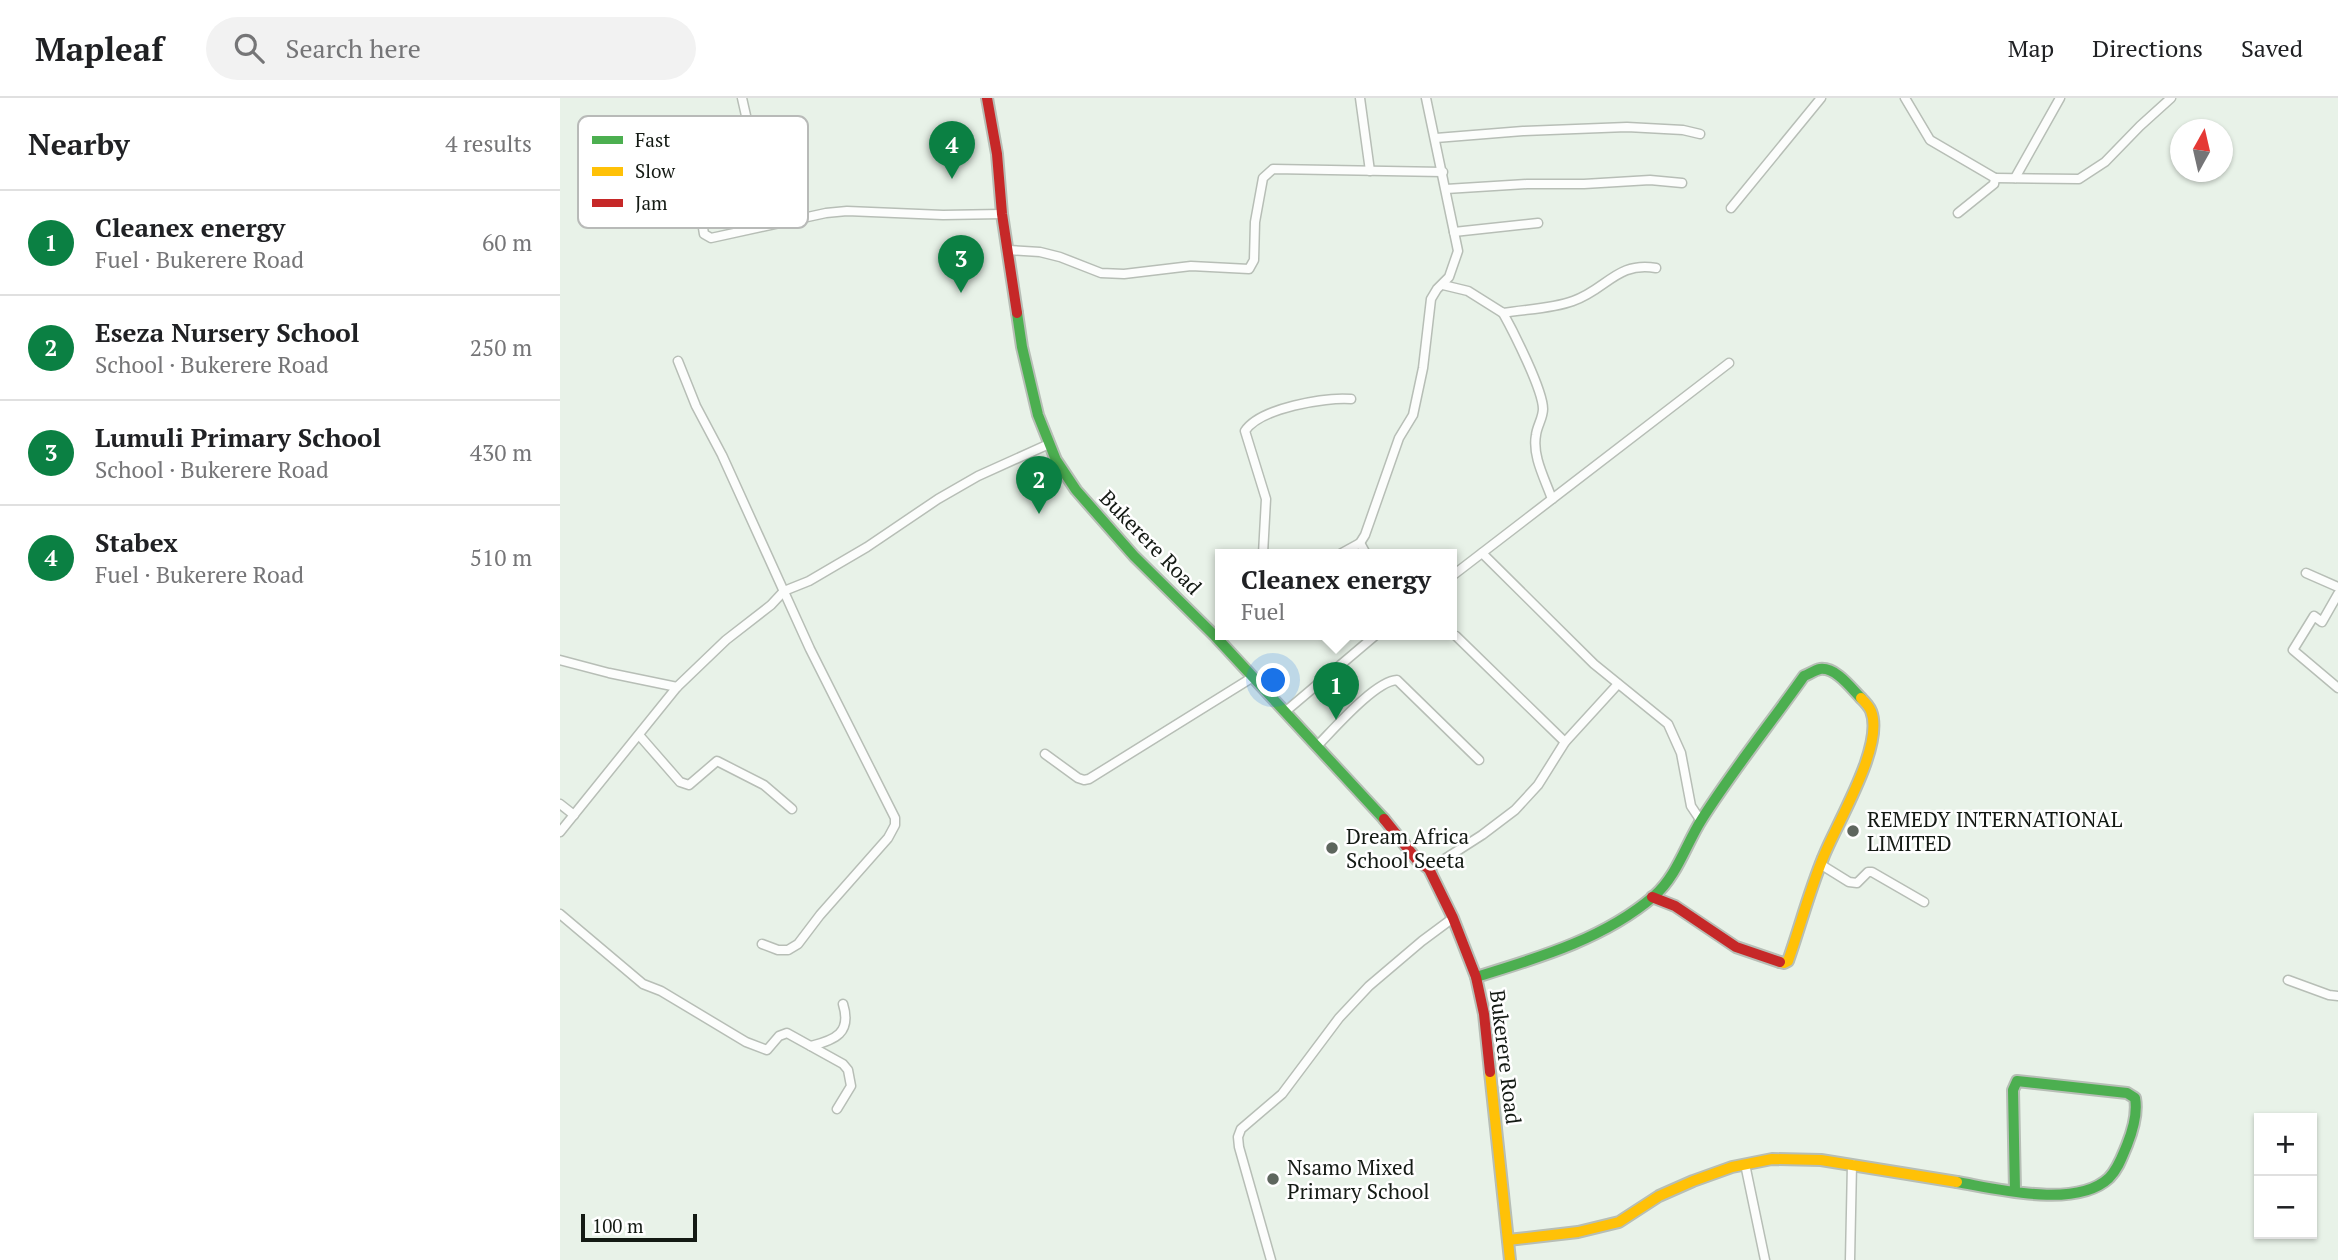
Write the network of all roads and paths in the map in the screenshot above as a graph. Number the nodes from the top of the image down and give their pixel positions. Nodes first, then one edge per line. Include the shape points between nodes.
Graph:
1 (743, 98) edge
2 (987, 98) edge
3 (1360, 98) edge
4 (1426, 98) edge
5 (1821, 98) edge
6 (1905, 98) edge
7 (2060, 98) edge
8 (2171, 98) edge
9 (747, 116) edge
10 (1700, 134) dead end
11 (1436, 138) junction
12 (1370, 171) junction
13 (1443, 172) junction
14 (1995, 178) junction
15 (2015, 178) junction
16 (1682, 183) dead end
17 (1446, 189) junction
18 (1731, 208) dead end
19 (1958, 213) dead end
20 (1002, 214) junction
21 (808, 216) edge
22 (1538, 223) dead end
23 (703, 228) edge
24 (756, 228) edge
25 (1454, 232) junction
26 (1008, 250) junction
27 (1656, 268) dead end
28 (1443, 285) junction
29 (1503, 313) junction
30 (678, 361) dead end
31 (1729, 363) dead end
32 (1351, 400) dead end
33 (1049, 444) junction
34 (1552, 499) junction
35 (1360, 543) junction
36 (1263, 549) edge
37 (1349, 549) edge
38 (1363, 549) edge
39 (1482, 553) junction
40 (1457, 572) edge
41 (2306, 573) dead end
42 (2338, 587) edge
43 (784, 591) junction
44 (2338, 594) edge
45 (1215, 630) edge
46 (1457, 637) edge
47 (1224, 640) edge
48 (1370, 640) edge
49 (560, 660) edge
50 (1253, 677) junction
51 (1618, 684) junction
52 (677, 687) junction
53 (2338, 688) edge
54 (1286, 711) junction
55 (639, 735) junction
56 (1566, 742) junction
57 (1317, 747) junction
58 (1045, 754) dead end
59 (1479, 760) dead end
60 (560, 804) edge
61 (792, 809) dead end
62 (575, 815) junction
63 (1701, 821) junction
64 (560, 832) edge
65 (1820, 864) junction
66 (1429, 869) junction
67 (1652, 897) junction
68 (1924, 902) dead end
69 (560, 914) edge
70 (1453, 918) junction
71 (762, 944) dead end
72 (1476, 977) junction
73 (2288, 980) dead end
74 (2338, 996) edge
75 (842, 1004) dead end
76 (811, 1046) junction
77 (836, 1109) dead end
78 (1745, 1164) junction
79 (1852, 1164) junction
80 (2015, 1191) junction
81 (1508, 1240) junction
82 (1271, 1260) edge
83 (1510, 1260) edge
84 (1765, 1260) edge
85 (1850, 1260) edge

1 - 9 street
2 - 20 street, Bukerere Road
3 - 12 street
4 - 11 street
5 - 18 street
6 - 14 street via 1930,141
7 - 15 street
8 - 15 street via 2105,162 2080,179
10 - 11 street via 1628,127
11 - 13 street
12 - 13 street
12 - 26 street via 1268,172 1263,178 1254,260 1249,269 1191,266 1124,274 1101,272 1040,252
13 - 17 street
14 - 15 street
14 - 19 street via 1994,184
16 - 17 street via 1650,180
17 - 25 street
20 - 21 street via 847,211
20 - 26 street, Bukerere Road
22 - 25 street
23 - 24 street via 712,238
25 - 28 street via 1458,251
26 - 33 street, Bukerere Road via 1030,385
27 - 29 street via 1631,267 1572,301
28 - 29 street via 1468,291
28 - 35 street via 1431,299 1413,415 1399,438
29 - 34 street via 1542,401 1536,451
30 - 43 street
31 - 34 street
32 - 36 street via 1337,398 1289,407 1250,423 1245,431 1266,499
33 - 43 street via 978,476 867,547
33 - 45 street, Bukerere Road via 1076,491 1098,516
34 - 39 street
35 - 37 street
35 - 38 street
39 - 40 street
39 - 51 street
41 - 42 street
43 - 52 street
43 - 71 street via 895,825 798,944 788,950
44 - 53 street via 2322,622 2314,616 2293,650
46 - 56 street
47 - 50 street, Bukerere Road
48 - 54 street
49 - 52 street
50 - 54 street, Bukerere Road
50 - 58 street via 1089,779 1078,778
51 - 56 street
51 - 63 street via 1668,724 1681,753 1691,806
52 - 55 street
54 - 57 street, Bukerere Road
55 - 61 street via 680,782 689,785 717,761 764,785
55 - 62 street
56 - 66 street via 1515,810
57 - 59 street via 1357,704 1392,680
57 - 66 street, Bukerere Road
60 - 62 street
62 - 64 street
63 - 65 street via 1804,676 1829,670 1865,702 1873,721 1866,758
63 - 67 street
65 - 67 street via 1786,963 1736,947 1675,906
65 - 68 street via 1849,882 1857,883 1872,872
66 - 70 street, Bukerere Road
67 - 72 street via 1572,946
69 - 76 street via 643,984 746,1042 767,1050 787,1033
70 - 72 street, Bukerere Road
70 - 82 street via 1369,986 1282,1094 1241,1129 1239,1147
72 - 81 street, Bukerere Road
73 - 74 street
75 - 76 street via 844,1029 838,1037
76 - 77 street via 848,1070 851,1086
78 - 79 street via 1805,1158
78 - 81 street via 1668,1192 1617,1223
78 - 84 street
79 - 80 street
79 - 85 street
80 - 80 street via 2079,1193 2108,1181 2124,1157 2136,1098 2127,1093 2017,1081 2013,1090
81 - 83 street, Bukerere Road

